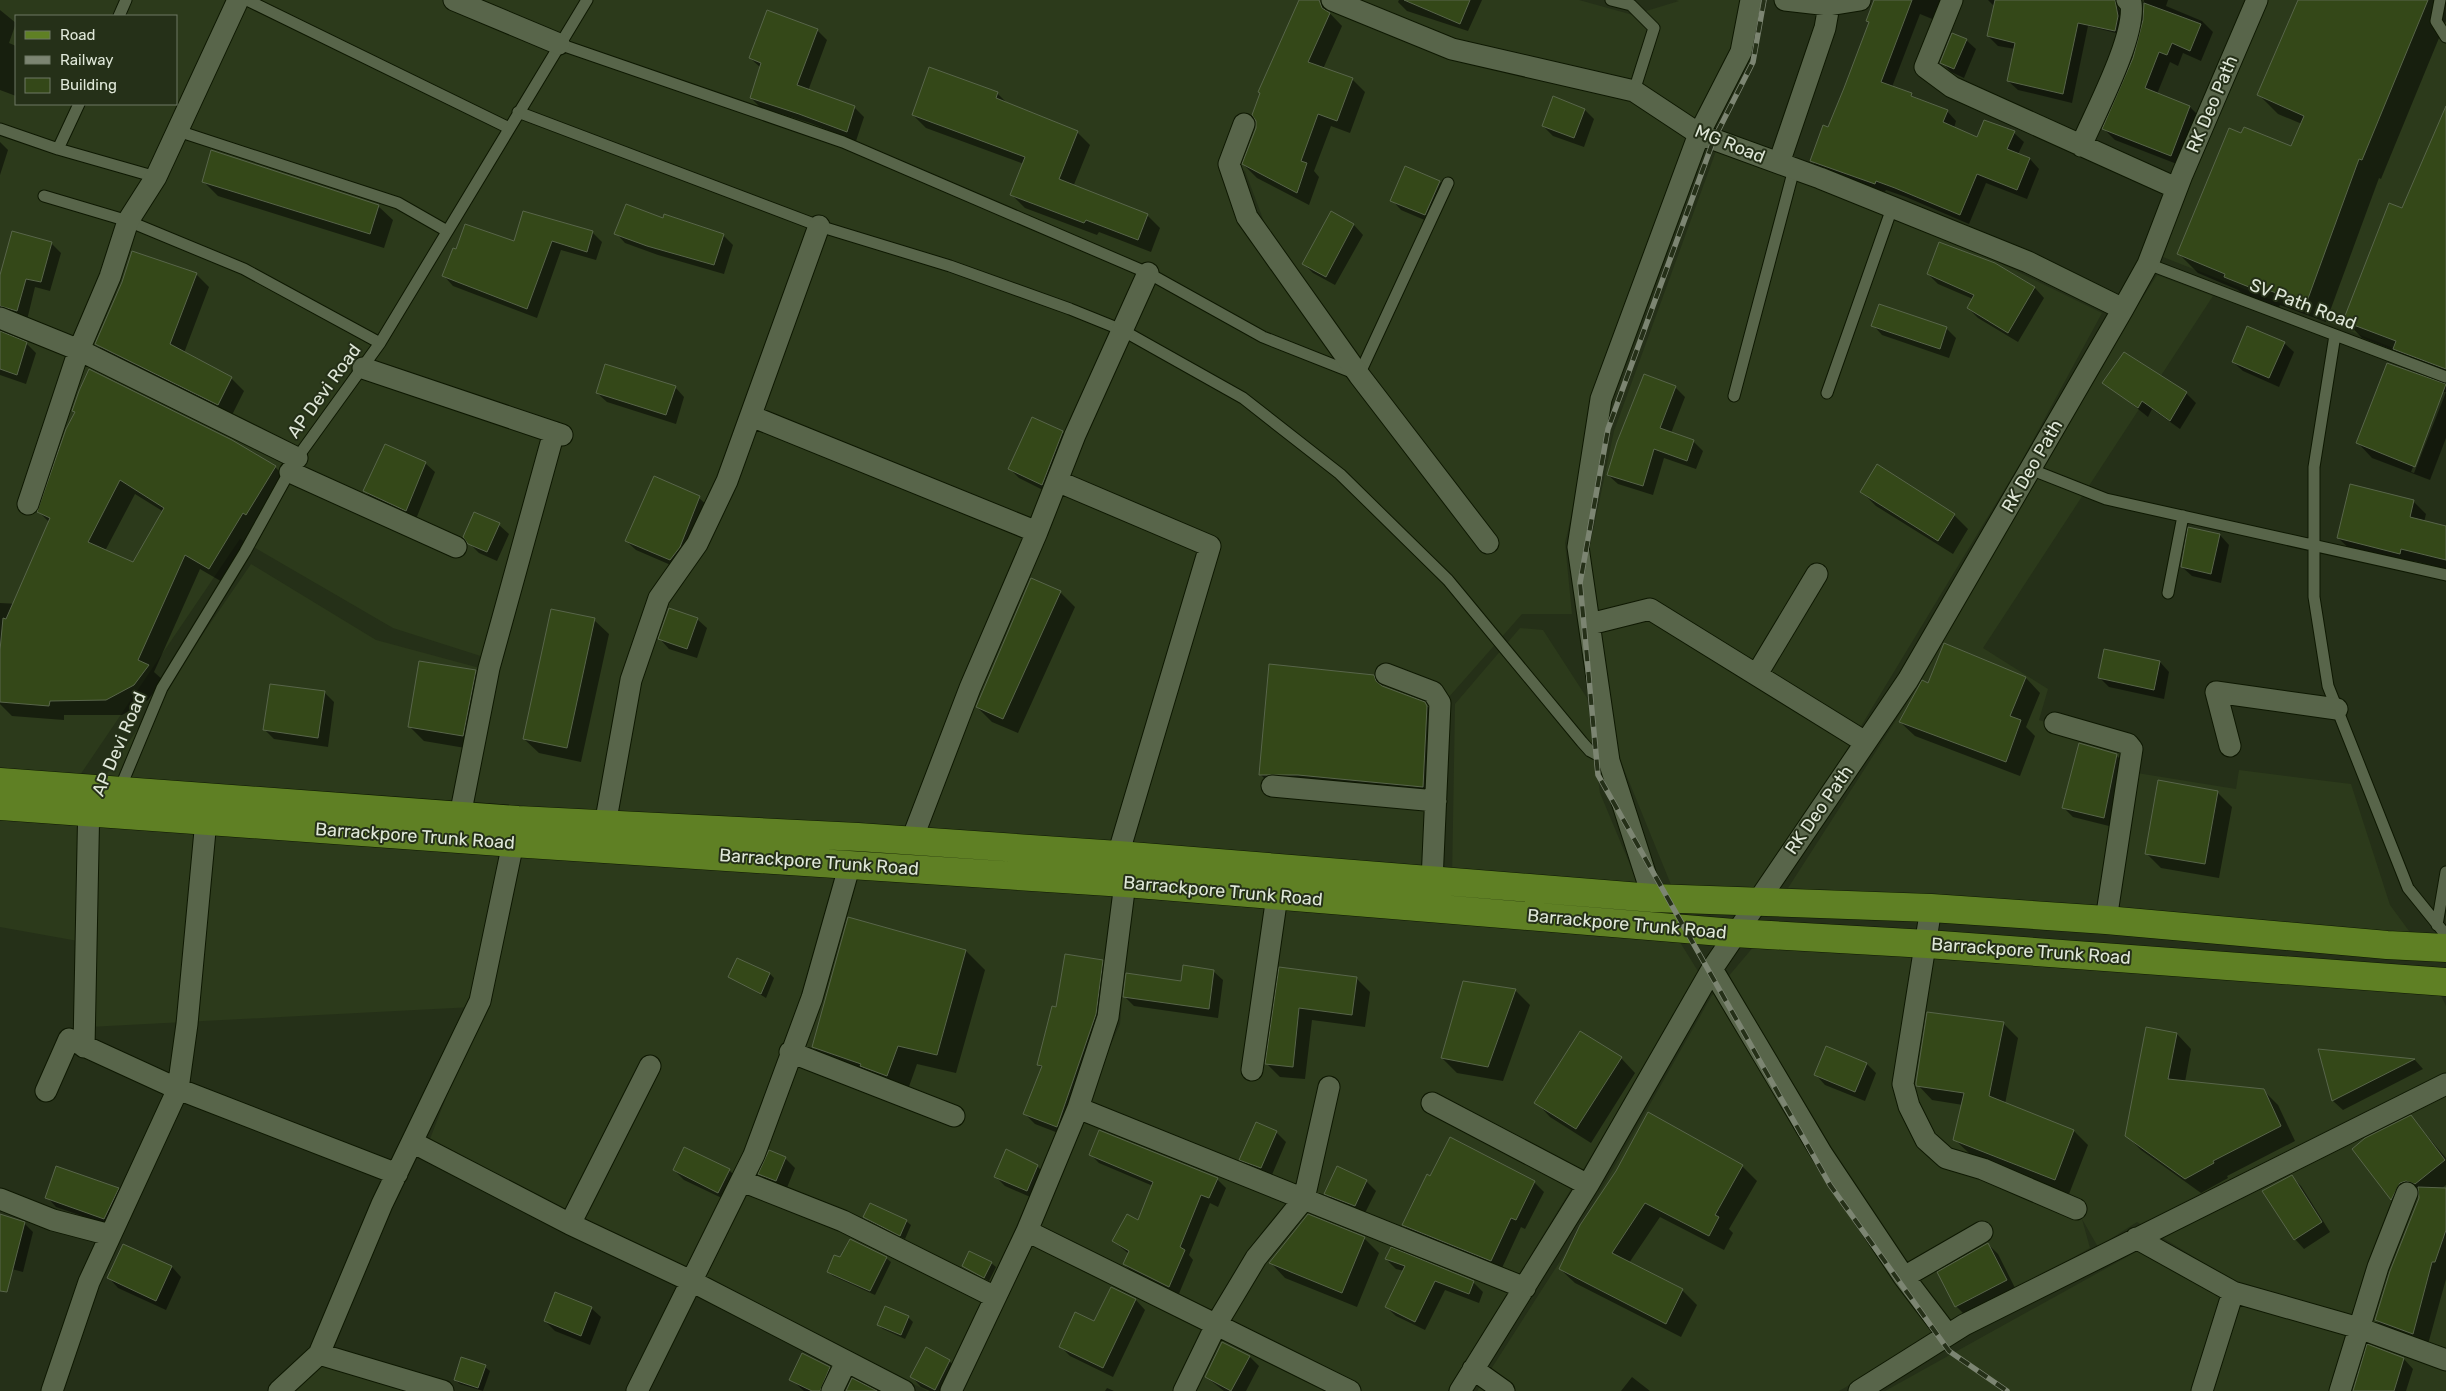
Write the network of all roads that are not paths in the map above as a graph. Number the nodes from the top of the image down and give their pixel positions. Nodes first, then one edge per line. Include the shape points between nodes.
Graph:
1 (126, 0) edge
2 (238, 0) edge
3 (247, 0) edge
4 (454, 0) edge
5 (587, 0) edge
6 (1332, 0) edge
7 (1611, 0) edge
8 (1751, 0) edge
9 (1785, 0) edge
10 (1860, 0) edge
11 (1952, 0) edge
12 (2127, 0) edge
13 (2256, 0) edge
14 (2440, 0) edge
15 (1830, 3) edge
16 (119, 15) edge
17 (2446, 37) edge
18 (560, 44) junction
19 (1634, 91) junction
20 (78, 105) edge
21 (518, 112) junction
22 (1244, 124) dead end
23 (509, 128) junction
24 (0, 129) edge
25 (178, 132) junction
26 (1699, 134) junction
27 (2080, 146) junction
28 (58, 149) junction
29 (1787, 166) junction
30 (156, 177) junction
31 (1448, 183) dead end
32 (2176, 188) junction
33 (44, 196) dead end
34 (1892, 208) junction
35 (128, 221) junction
36 (819, 226) junction
37 (447, 231) junction
38 (2148, 264) junction
39 (1148, 272) junction
40 (2123, 309) junction
41 (0, 318) edge
42 (1122, 330) junction
43 (2334, 335) junction
44 (380, 343) junction
45 (79, 350) junction
46 (363, 368) junction
47 (1359, 374) junction
48 (2446, 377) edge
49 (1827, 393) dead end
50 (1734, 396) dead end
51 (751, 416) junction
52 (293, 465) junction
53 (2030, 469) junction
54 (1057, 481) junction
55 (28, 504) dead end
56 (2183, 516) junction
57 (1037, 532) junction
58 (1488, 543) dead end
59 (2314, 545) junction
60 (456, 548) dead end
61 (1817, 574) dead end
62 (2446, 575) edge
63 (2168, 593) dead end
64 (1590, 624) junction
65 (1386, 674) dead end
66 (1757, 674) junction
67 (2337, 709) junction
68 (2055, 723) dead end
69 (1866, 742) junction
70 (2230, 746) dead end
71 (1609, 761) junction
72 (0, 782) edge
73 (1272, 786) dead end
74 (102, 800) junction
75 (1436, 801) junction
76 (0, 806) edge
77 (460, 816) junction
78 (206, 820) junction
79 (605, 825) junction
80 (911, 842) junction
81 (513, 843) junction
82 (1118, 854) junction
83 (850, 864) junction
84 (2446, 872) edge
85 (1432, 881) junction
86 (1125, 883) junction
87 (1277, 896) junction
88 (1653, 898) junction
89 (1754, 903) junction
90 (1931, 908) junction
91 (2106, 920) junction
92 (1734, 933) junction
93 (2446, 935) edge
94 (2441, 936) edge
95 (1927, 944) junction
96 (1712, 968) junction
97 (2446, 982) edge
98 (84, 1046) junction
99 (790, 1052) junction
100 (650, 1066) dead end
101 (1252, 1070) dead end
102 (2446, 1084) edge
103 (1329, 1087) dead end
104 (178, 1089) junction
105 (46, 1092) dead end
106 (1432, 1103) dead end
107 (1078, 1108) junction
108 (954, 1116) dead end
109 (412, 1142) junction
110 (397, 1174) junction
111 (742, 1181) junction
112 (1588, 1185) junction
113 (2407, 1193) dead end
114 (0, 1199) edge
115 (1304, 1199) junction
116 (2076, 1209) dead end
117 (570, 1224) junction
118 (1027, 1231) junction
119 (1982, 1232) dead end
120 (110, 1235) junction
121 (2136, 1238) junction
122 (1904, 1277) junction
123 (693, 1282) junction
124 (1525, 1288) junction
125 (2233, 1292) junction
126 (996, 1297) junction
127 (1217, 1323) junction
128 (2359, 1328) junction
129 (1948, 1335) junction
130 (319, 1354) junction
131 (2446, 1360) edge
132 (846, 1362) junction
133 (1473, 1370) junction
134 (52, 1391) edge
135 (279, 1391) edge
136 (443, 1391) edge
137 (638, 1391) edge
138 (832, 1391) edge
139 (904, 1391) edge
140 (951, 1391) edge
141 (1184, 1391) edge
142 (1350, 1391) edge
143 (1460, 1391) edge
144 (1504, 1391) edge
145 (1859, 1391) edge
146 (2202, 1391) edge
147 (2340, 1391) edge

1 - 16 lane
2 - 25 street
3 - 23 lane
4 - 18 street
5 - 18 lane, AP Devi Road
6 - 19 street, MG Road via 1452,49
7 - 19 lane via 1632,5 1654,28
8 - 26 street via 1741,52
9 - 15 street
10 - 15 street
11 - 27 street via 1925,66 1952,87
12 - 27 street via 2132,9 2126,41
13 - 32 street, RK Deo Path
14 - 17 lane via 2436,22
15 - 29 street
18 - 21 lane, AP Devi Road
18 - 39 lane via 843,142
19 - 26 street, MG Road
20 - 28 lane
21 - 23 lane, AP Devi Road
21 - 36 lane
22 - 47 street via 1229,164 1247,218
23 - 37 lane, AP Devi Road
24 - 28 lane
25 - 30 street
25 - 37 lane via 398,203
26 - 29 street, MG Road
26 - 64 street via 1601,399 1578,547
27 - 32 street
28 - 30 lane
29 - 34 street, MG Road
29 - 50 lane
30 - 35 street
31 - 47 lane
32 - 38 street, RK Deo Path
33 - 35 lane
34 - 40 street, MG Road via 2028,262
34 - 49 lane
35 - 44 lane via 244,269
35 - 45 street via 110,277
36 - 42 lane via 950,266
36 - 51 street
37 - 44 lane, AP Devi Road
38 - 40 street, RK Deo Path
38 - 43 lane, SV Path Road
39 - 42 street
39 - 47 lane via 1263,337
40 - 53 street, RK Deo Path
41 - 45 street
42 - 54 street
42 - 71 lane via 1243,398 1340,474 1448,580 1590,751
43 - 48 lane, SV Path Road
43 - 59 lane via 2314,467
44 - 46 lane, AP Devi Road
45 - 52 street
45 - 55 street
46 - 52 lane, AP Devi Road
46 - 77 street via 558,434 489,668
47 - 58 street
51 - 57 street
51 - 79 street via 727,482 697,544 659,598 631,680
52 - 60 street
52 - 74 lane, AP Devi Road via 245,552 162,688
53 - 56 lane via 2106,499
53 - 69 street, RK Deo Path via 1908,680
54 - 57 street
54 - 82 street via 1210,546
56 - 59 lane
56 - 63 lane
57 - 80 street via 970,688
59 - 62 lane
59 - 67 lane via 2314,597 2328,686
61 - 66 street
64 - 66 street via 1650,609
64 - 71 street
65 - 75 street via 1433,692 1440,703
66 - 69 street
67 - 70 street via 2216,692
67 - 94 lane via 2408,888
68 - 91 street via 2128,744 2132,749
69 - 89 street, RK Deo Path
71 - 88 street
72 - 74 main road, Barrackpore Trunk Road
73 - 75 street
74 - 76 main road, Barrackpore Trunk Road
74 - 77 main road, Barrackpore Trunk Road
74 - 78 main road, Barrackpore Trunk Road
74 - 98 street
75 - 85 street
77 - 79 main road, Barrackpore Trunk Road
78 - 81 main road, Barrackpore Trunk Road
78 - 104 street
79 - 80 main road, Barrackpore Trunk Road
80 - 82 main road, Barrackpore Trunk Road
81 - 83 main road, Barrackpore Trunk Road
81 - 109 street via 480,1001
82 - 85 main road, Barrackpore Trunk Road
83 - 86 main road, Barrackpore Trunk Road
83 - 99 street via 812,998
84 - 94 lane
85 - 88 main road, Barrackpore Trunk Road
86 - 87 main road, Barrackpore Trunk Road
86 - 107 street via 1108,1018
87 - 92 main road, Barrackpore Trunk Road
87 - 101 street
88 - 89 main road, Barrackpore Trunk Road
89 - 90 main road, Barrackpore Trunk Road
89 - 92 street, RK Deo Path
90 - 91 main road, Barrackpore Trunk Road
90 - 95 street
91 - 94 main road, Barrackpore Trunk Road via 2387,945
92 - 95 main road, Barrackpore Trunk Road
92 - 96 street, RK Deo Path
93 - 94 lane
95 - 97 main road, Barrackpore Trunk Road
95 - 116 street via 1903,1084 1909,1106 1926,1140 1946,1158 1983,1169
96 - 112 street, RK Deo Path
96 - 122 street via 1822,1154
98 - 104 street
98 - 105 street via 69,1039
99 - 108 street
99 - 111 street
100 - 117 street
102 - 121 street
103 - 115 street
104 - 110 street
104 - 120 street
106 - 112 street
107 - 115 street
107 - 118 street
109 - 110 street
109 - 117 street
110 - 130 street
111 - 123 street
111 - 126 street via 844,1221
112 - 124 street, RK Deo Path
113 - 128 street via 2378,1267
114 - 120 street via 53,1220
115 - 124 street
115 - 127 street via 1256,1258
117 - 123 street
118 - 126 street
118 - 127 street
119 - 122 street
120 - 134 street via 89,1282
121 - 125 street
121 - 129 street
122 - 129 street
123 - 132 street
123 - 137 street
124 - 133 street, RK Deo Path
125 - 128 street
125 - 146 street
126 - 140 street
127 - 141 street
127 - 142 street
128 - 131 street
128 - 147 street
129 - 145 street
130 - 135 street
130 - 136 street
132 - 138 street
132 - 139 street
133 - 143 street, RK Deo Path
133 - 144 street

